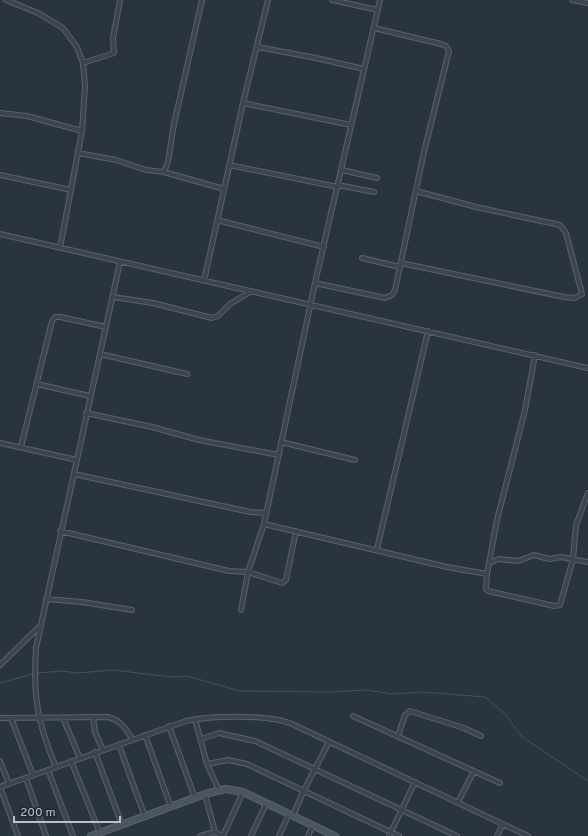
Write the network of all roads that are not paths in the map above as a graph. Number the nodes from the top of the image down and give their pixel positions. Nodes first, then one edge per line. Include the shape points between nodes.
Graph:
1 (6, 0) edge
2 (120, 0) edge
3 (202, 0) edge
4 (268, 0) edge
5 (332, 0) edge
6 (380, 0) edge
7 (572, 0) edge
8 (588, 3) edge
9 (378, 10) junction
10 (374, 28) junction
11 (258, 47) junction
12 (83, 63) junction
13 (364, 69) junction
14 (243, 103) junction
15 (0, 113) edge
16 (351, 125) junction
17 (82, 131) junction
18 (78, 153) junction
19 (229, 165) junction
20 (342, 170) junction
21 (164, 172) junction
22 (0, 175) edge
23 (377, 178) dead end
24 (338, 186) junction
25 (224, 189) junction
26 (71, 190) junction
27 (416, 191) junction
28 (374, 192) dead end
29 (217, 220) junction
30 (0, 234) edge
31 (324, 247) junction
32 (60, 248) junction
33 (362, 258) dead end
34 (120, 262) junction
35 (400, 265) junction
36 (204, 281) junction
37 (315, 283) junction
38 (250, 292) junction
39 (113, 297) junction
40 (311, 305) junction
41 (106, 327) junction
42 (428, 331) junction
43 (100, 354) junction
44 (535, 355) junction
45 (588, 368) edge
46 (187, 374) dead end
47 (37, 384) junction
48 (90, 396) junction
49 (86, 413) junction
50 (0, 442) edge
51 (281, 442) junction
52 (21, 447) junction
53 (278, 454) junction
54 (77, 460) junction
55 (355, 460) dead end
56 (74, 474) junction
57 (588, 493) edge
58 (265, 513) junction
59 (264, 524) junction
60 (60, 531) junction
61 (296, 531) junction
62 (377, 549) junction
63 (573, 558) junction
64 (588, 562) edge
65 (489, 563) junction
66 (248, 572) junction
67 (487, 574) junction
68 (46, 599) junction
69 (132, 610) dead end
70 (240, 610) dead end
71 (41, 626) junction
72 (0, 665) edge
73 (353, 716) dead end
74 (38, 717) junction
75 (0, 718) edge
76 (11, 718) junction
77 (63, 718) junction
78 (93, 718) junction
79 (195, 719) junction
80 (169, 726) junction
81 (145, 735) junction
82 (398, 736) junction
83 (481, 736) dead end
84 (132, 739) junction
85 (201, 739) junction
86 (329, 742) junction
87 (119, 745) junction
88 (103, 750) junction
89 (95, 752) junction
90 (80, 758) junction
91 (0, 761) edge
92 (71, 762) junction
93 (207, 764) junction
94 (56, 767) junction
95 (48, 770) junction
96 (314, 770) junction
97 (474, 771) junction
98 (33, 775) junction
99 (26, 778) junction
100 (415, 782) junction
101 (500, 783) dead end
102 (8, 784) junction
103 (0, 787) edge
104 (219, 790) junction
105 (243, 792) junction
106 (303, 792) junction
107 (205, 794) junction
108 (195, 798) junction
109 (458, 802) junction
110 (266, 804) junction
111 (171, 807) junction
112 (402, 810) junction
113 (291, 816) junction
114 (145, 817) junction
115 (503, 824) junction
116 (122, 825) junction
117 (312, 825) junction
118 (215, 832) junction
119 (100, 833) junction
120 (390, 834) edge
121 (18, 836) edge
122 (46, 836) edge
123 (73, 836) edge
124 (91, 836) edge
125 (200, 836) edge
126 (222, 836) edge
127 (251, 836) edge
128 (279, 836) edge
129 (308, 836) edge
130 (335, 836) edge
131 (399, 836) edge
132 (457, 836) edge
133 (497, 836) edge
134 (528, 836) edge

1 - 12 street via 38,13 63,28 77,47
2 - 12 street via 113,38 114,53
3 - 21 street
4 - 11 street
5 - 9 street
6 - 9 street
7 - 8 street
9 - 10 street
10 - 13 street
10 - 27 street via 441,44 448,48
11 - 13 street
11 - 14 street
12 - 17 street via 85,86
13 - 16 street
14 - 16 street
14 - 19 street
15 - 17 street via 27,116
16 - 20 street
17 - 18 street
18 - 21 street
18 - 26 street
19 - 24 street
19 - 25 street
20 - 23 street
20 - 24 street
21 - 25 street
22 - 26 street
24 - 28 street
24 - 31 street
25 - 29 street
26 - 32 street
27 - 35 street
27 - 35 street via 560,225 566,233 582,294 575,298 564,297
29 - 31 street
29 - 36 street
30 - 32 street
31 - 37 street
32 - 34 street
33 - 35 street
34 - 36 street
34 - 39 street
35 - 37 street via 394,294 385,298
36 - 38 street
37 - 40 street
38 - 39 street via 212,318 153,303
38 - 40 street
39 - 41 street
40 - 42 street
40 - 51 street
41 - 43 street
41 - 47 street via 55,317
42 - 44 street
42 - 62 street
43 - 46 street
43 - 48 street
44 - 45 street
44 - 65 street via 525,410 497,520
47 - 48 street
47 - 52 street
48 - 49 street
49 - 53 street via 199,440
49 - 54 street
50 - 52 street
51 - 53 street
51 - 55 street
52 - 54 street
53 - 58 street
54 - 56 street
56 - 58 street via 250,512
56 - 60 street
57 - 63 street via 576,525
58 - 59 street
59 - 61 street
59 - 66 street
60 - 66 street via 229,571
60 - 68 street
61 - 62 street
61 - 66 street via 284,582
62 - 67 street via 447,567
63 - 64 street
63 - 65 street via 549,559 534,556 520,561 499,559
63 - 67 street via 559,606 488,591
65 - 67 street
66 - 70 street
68 - 69 street
68 - 71 street
71 - 72 street
71 - 74 street via 34,674
73 - 82 street
74 - 76 street
74 - 77 street
74 - 94 street
75 - 76 street
76 - 98 street
77 - 78 street
77 - 90 street
78 - 84 street via 108,717 118,721 126,728
78 - 88 street via 95,732
79 - 80 street
79 - 85 street
79 - 86 street via 276,719
80 - 81 street
80 - 108 street
81 - 84 street
81 - 111 street
82 - 83 street via 405,714 410,711
82 - 97 street
84 - 87 street
85 - 93 street
85 - 96 street via 219,733 233,735 268,747
86 - 96 street
86 - 100 street
87 - 88 street
87 - 114 street
88 - 89 street
89 - 90 street
89 - 116 street
90 - 92 street
91 - 102 street
92 - 94 street
92 - 119 street
93 - 104 street
93 - 106 street via 228,760 239,762
94 - 95 street
95 - 98 street
95 - 123 street
96 - 106 street
96 - 112 street
97 - 101 street
97 - 109 street
98 - 99 street
99 - 102 street
99 - 122 street
100 - 109 street
100 - 112 street
102 - 103 street
103 - 121 street
104 - 105 main road via 233,789
104 - 107 main road
105 - 110 main road
105 - 126 street
106 - 113 street
106 - 120 street
107 - 108 main road
107 - 118 street
108 - 111 main road
109 - 115 street
110 - 113 main road
110 - 127 street
111 - 114 main road
112 - 120 street
112 - 132 street
113 - 117 main road
113 - 128 street
114 - 116 main road
115 - 133 street
115 - 134 street
116 - 119 main road
117 - 129 street
117 - 130 main road
118 - 125 street
118 - 126 street
119 - 124 main road
120 - 131 street

